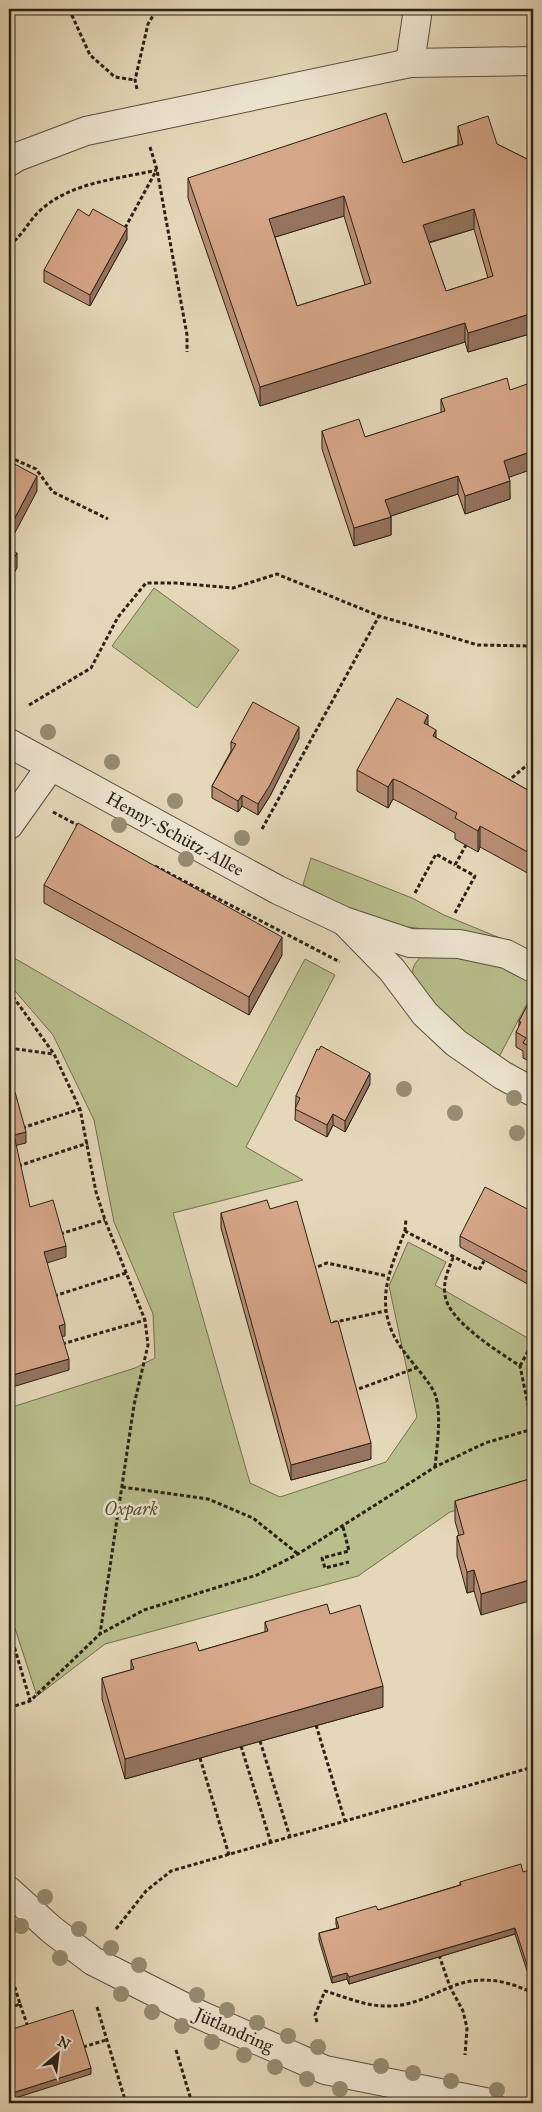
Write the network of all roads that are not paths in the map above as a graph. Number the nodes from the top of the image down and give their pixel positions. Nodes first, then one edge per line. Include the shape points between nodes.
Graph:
1 (418, 9) edge
2 (533, 61) edge
3 (410, 64) junction
4 (9, 162) edge
5 (9, 743) edge
6 (51, 766) junction
7 (9, 825) edge
8 (344, 922) junction
9 (533, 968) edge
10 (533, 1092) edge
11 (9, 1891) edge
12 (490, 2103) edge

1 - 3 street
2 - 3 street
3 - 4 street via 86,131 17,156
5 - 6 street, Henny-Schütz-Allee
6 - 7 street
6 - 8 street, Henny-Schütz-Allee via 278,890
8 - 9 street, Henny-Schütz-Allee via 410,943 459,944 506,954
8 - 10 street, Henny-Schütz-Allee via 392,970 425,1014 456,1043
11 - 12 street, Jütlandring via 93,1961 198,2014 326,2070

